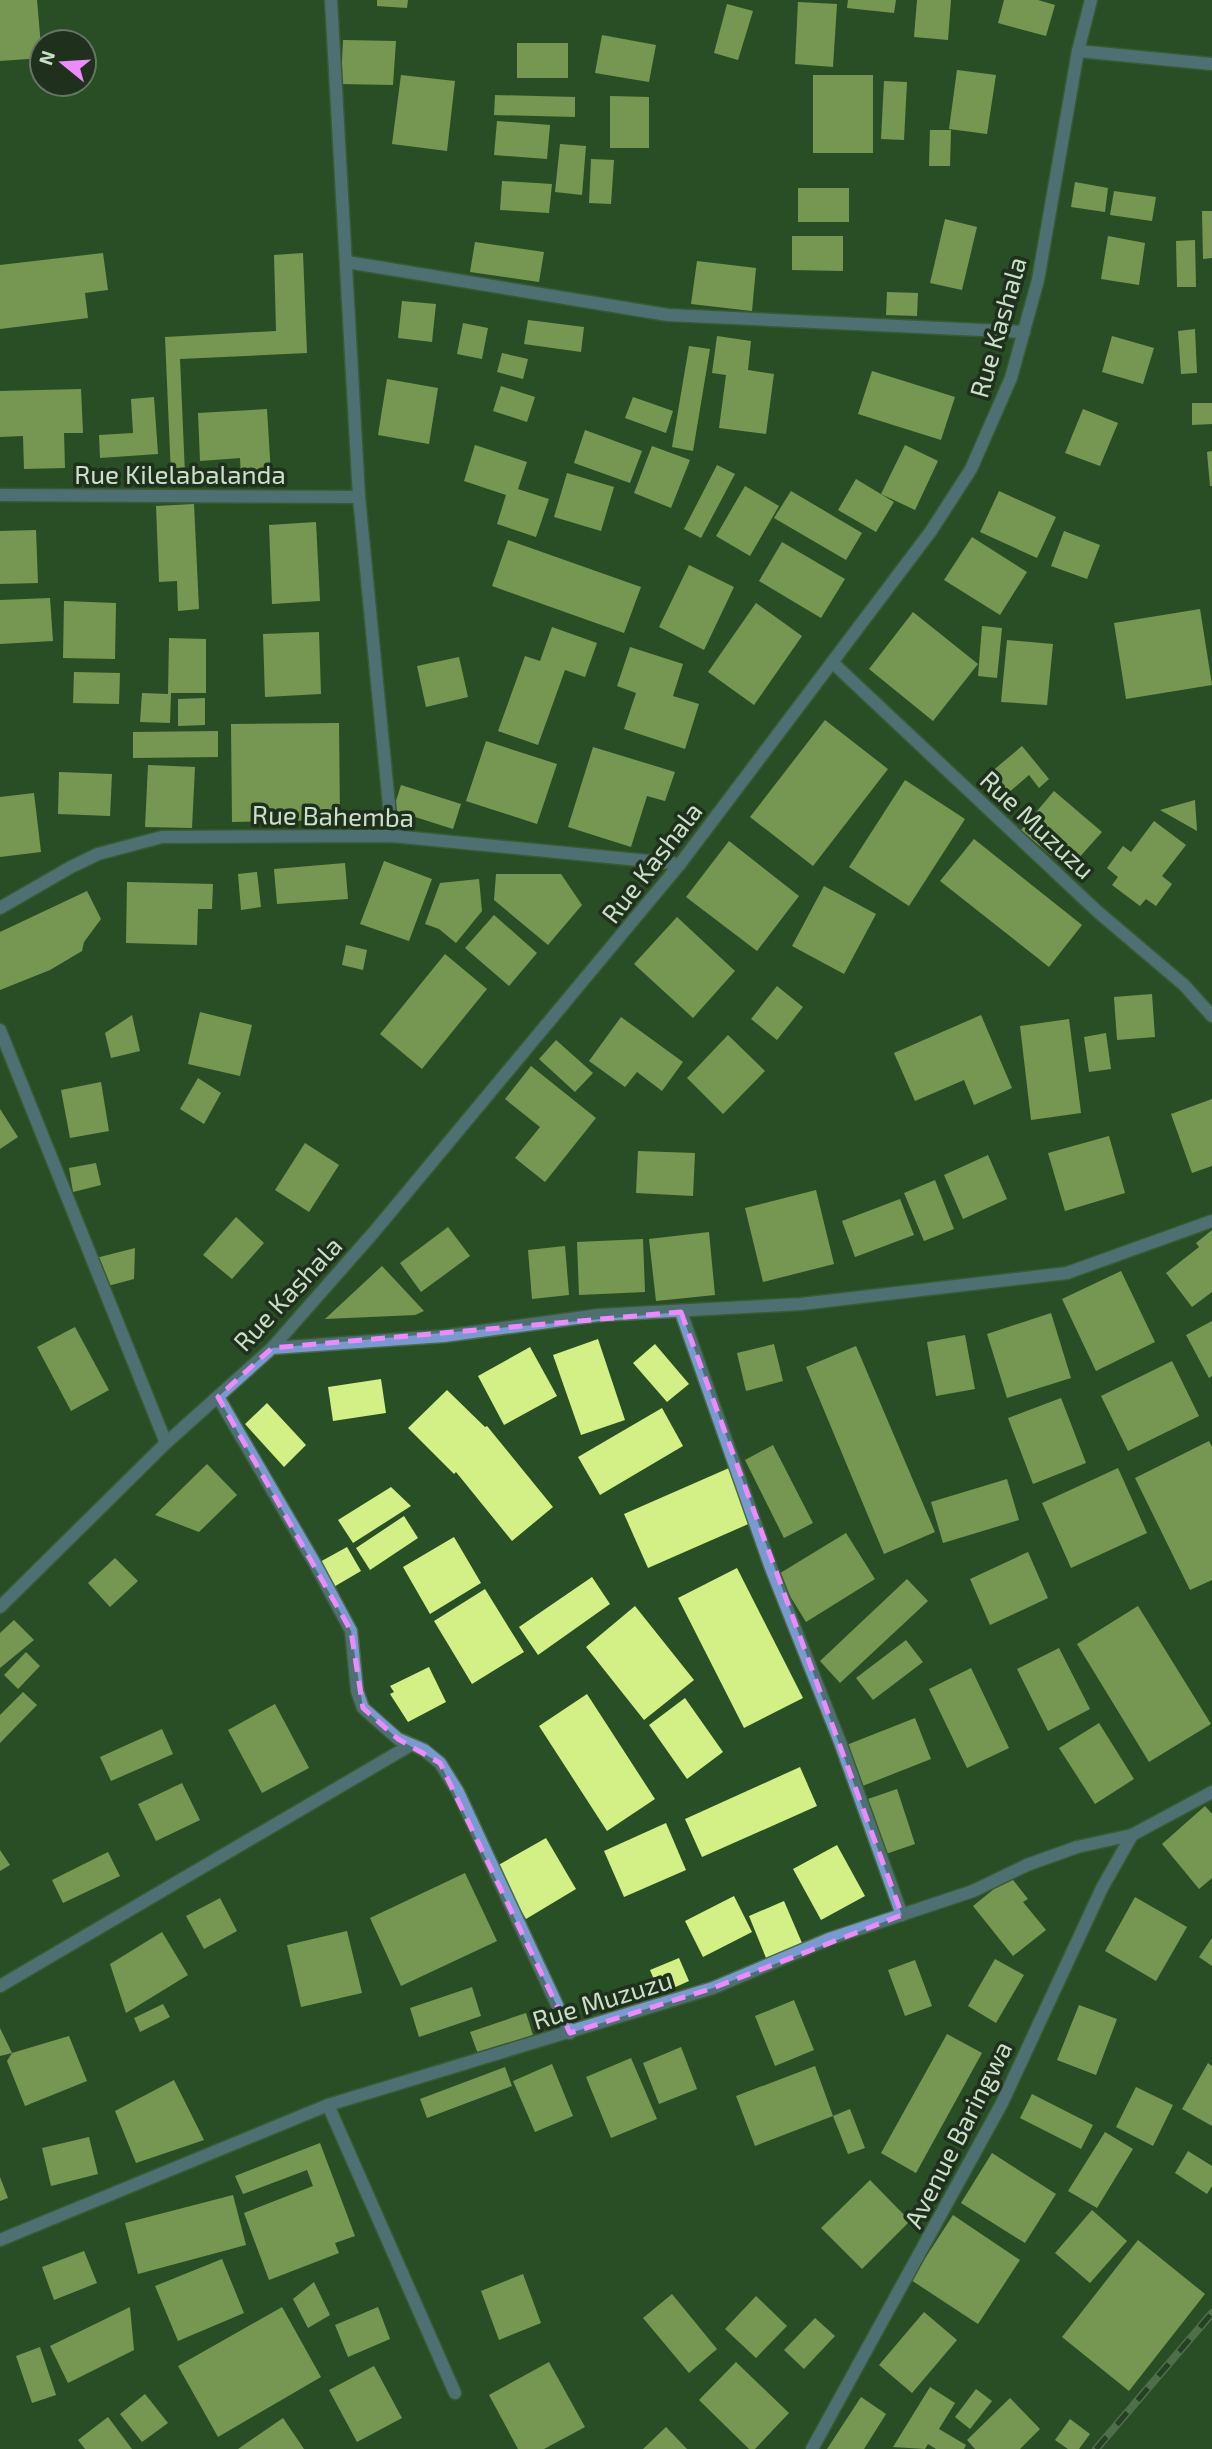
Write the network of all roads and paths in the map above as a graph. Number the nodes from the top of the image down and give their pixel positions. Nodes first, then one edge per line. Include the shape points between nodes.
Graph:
1 (331, 0) edge
2 (1091, 0) edge
3 (1079, 51) junction
4 (1212, 64) edge
5 (347, 262) junction
6 (1024, 332) junction
7 (0, 495) edge
8 (359, 497) junction
9 (833, 663) junction
10 (392, 836) junction
11 (680, 864) junction
12 (0, 908) edge
13 (1212, 1016) edge
14 (0, 1030) edge
15 (1212, 1221) edge
16 (681, 1312) junction
17 (272, 1348) junction
18 (218, 1398) junction
19 (166, 1443) junction
20 (0, 1607) edge
21 (409, 1746) junction
22 (1212, 1792) edge
23 (1132, 1835) junction
24 (902, 1915) junction
25 (0, 1986) edge
26 (570, 2033) junction
27 (328, 2105) junction
28 (0, 2241) edge
29 (455, 2393) dead end
30 (811, 2449) edge

1 - 5 street
2 - 3 street, Rue Kashala
3 - 4 street
3 - 6 street, Rue Kashala via 1038,280
5 - 6 street via 668,315
5 - 8 street
6 - 9 street, Rue Kashala via 1012,378 971,469
7 - 8 street, Rue Kilelabalanda
8 - 10 street
9 - 11 street, Rue Kashala
9 - 13 street, Rue Muzuzu
10 - 11 street, Rue Bahemba
10 - 12 street, Rue Bahemba via 162,836 98,854
11 - 17 street, Rue Kashala
14 - 19 street
15 - 16 street via 1067,1273 801,1304
16 - 17 street via 599,1315 444,1336
16 - 24 street
17 - 18 street, Rue Kashala
18 - 19 street, Rue Kashala
18 - 21 street via 351,1631 363,1709
19 - 20 street, Rue Kashala
21 - 25 street
21 - 26 street via 424,1750 440,1763 458,1792
22 - 23 street, Rue Muzuzu
23 - 24 street, Rue Muzuzu via 1077,1847
23 - 30 street, Avenue Baringwa via 1102,1888 1002,2103
24 - 26 street, Rue Muzuzu via 830,1939 713,1988
26 - 27 street, Rue Muzuzu
27 - 28 street, Rue Muzuzu
27 - 29 street

